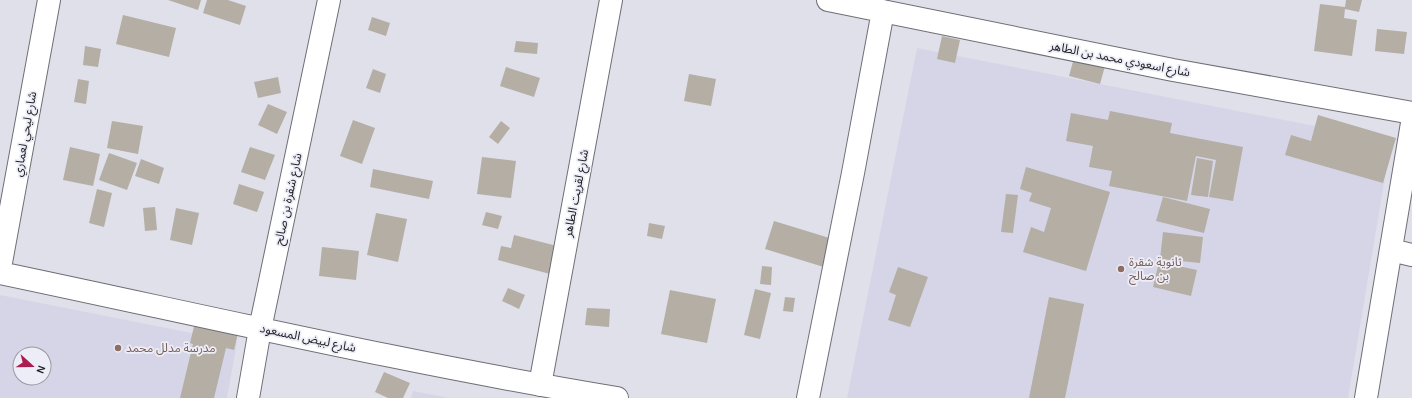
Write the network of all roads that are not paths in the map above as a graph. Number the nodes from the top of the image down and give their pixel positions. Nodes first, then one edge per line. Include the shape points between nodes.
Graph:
1 (49, 0) edge
2 (330, 0) edge
3 (611, 0) edge
4 (828, 0) edge
5 (883, 11) junction
6 (1412, 113) edge
7 (1412, 122) edge
8 (1391, 250) junction
9 (1412, 255) edge
10 (0, 268) edge
11 (0, 273) edge
12 (260, 329) junction
13 (540, 386) junction
14 (248, 398) edge
15 (617, 398) edge
16 (808, 398) edge
17 (1366, 398) edge

1 - 10 street, شارع ليحي لعماري
2 - 12 street, شارع شقرة بن صالح
3 - 13 street, شارع لقريت الطاهر
4 - 5 street, شارع اسعودي محمد بن الطاهر
5 - 6 street, شارع اسعودي محمد بن الطاهر via 1173,70
5 - 16 street
7 - 8 street
8 - 9 street
8 - 17 street
11 - 12 street, شارع لبيض المسعود
12 - 13 street, شارع لبيض المسعود
12 - 14 street, شارع شقرة بن صالح
13 - 15 street, شارع لبيض المسعود

